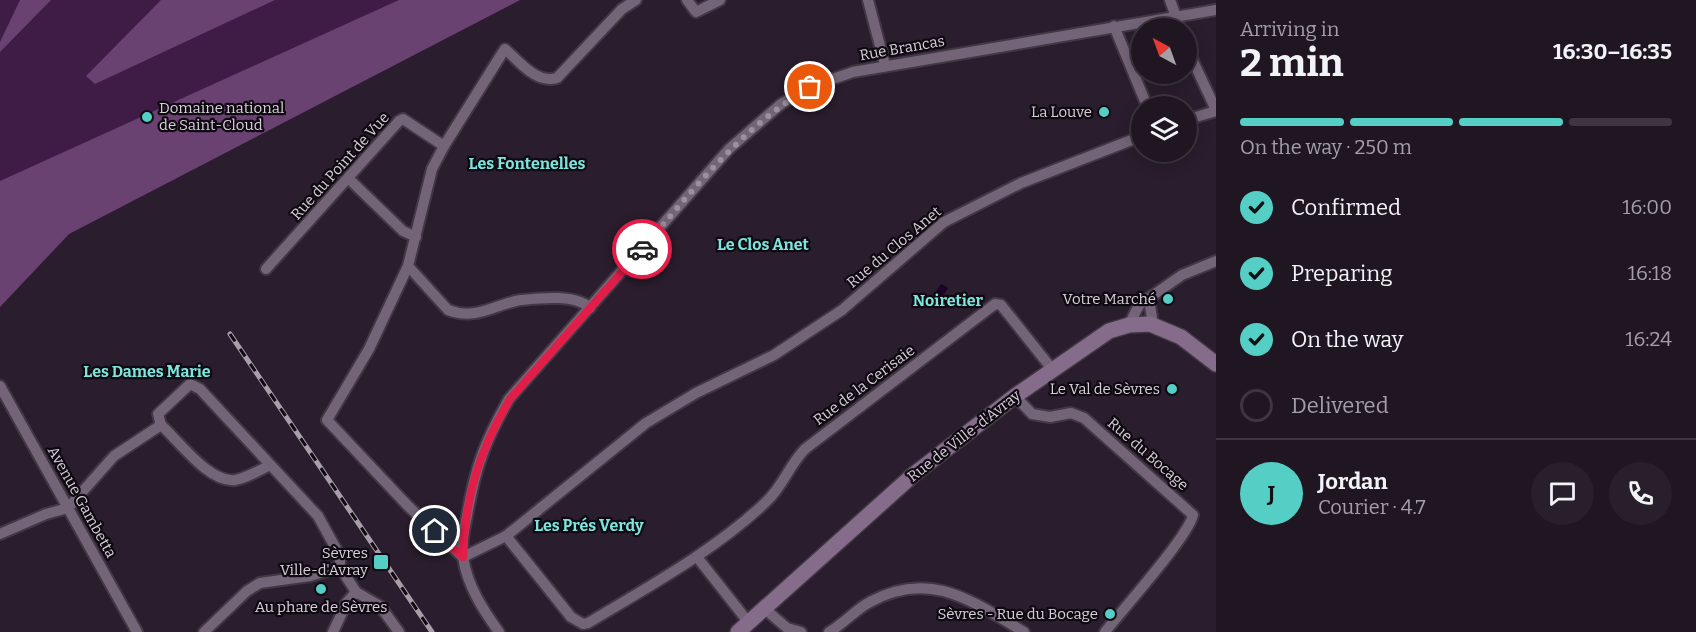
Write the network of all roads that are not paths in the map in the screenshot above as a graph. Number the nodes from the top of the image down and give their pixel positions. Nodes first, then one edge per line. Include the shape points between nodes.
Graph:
1 (636, 0) edge
2 (687, 0) edge
3 (720, 0) edge
4 (868, 0) edge
5 (1170, 0) edge
6 (1216, 10) edge
7 (1175, 16) junction
8 (1114, 26) junction
9 (885, 65) junction
10 (1197, 69) edge
11 (1144, 96) edge
12 (1216, 110) edge
13 (1197, 116) edge
14 (1131, 140) edge
15 (444, 146) junction
16 (349, 179) junction
17 (416, 237) junction
18 (1216, 261) edge
19 (408, 266) junction
20 (266, 269) dead end
21 (1149, 298) junction
22 (591, 308) junction
23 (1129, 325) junction
24 (1153, 326) junction
25 (1216, 364) edge
26 (1053, 369) junction
27 (0, 386) edge
28 (1016, 396) junction
29 (161, 425) junction
30 (270, 465) junction
31 (68, 508) junction
32 (0, 534) edge
33 (506, 536) junction
34 (463, 557) junction
35 (697, 557) junction
36 (340, 567) junction
37 (356, 592) junction
38 (765, 609) junction
39 (744, 627) edge
40 (137, 632) edge
41 (204, 632) edge
42 (333, 632) edge
43 (399, 632) edge
44 (499, 632) edge
45 (801, 632) edge
46 (829, 632) edge
47 (1024, 632) edge
48 (1105, 632) edge

1 - 15 street via 622,9 557,78 538,77 505,49
2 - 3 street via 696,12
4 - 9 street
5 - 7 street
6 - 7 street, Rue Brancas
7 - 8 street, Rue Brancas
8 - 9 street, Rue Brancas
8 - 11 street
9 - 22 street, Rue Brancas via 810,87 754,125
10 - 12 street
12 - 13 street
14 - 33 street, Rue du Clos Anet via 1021,183 944,222 842,310 774,355 696,393 646,423
15 - 16 street, Rue du Point de Vue via 403,119
15 - 17 street via 432,169
16 - 17 street via 403,231
16 - 20 street, Rue du Point de Vue
17 - 19 street
18 - 21 street via 1182,275
19 - 22 street via 456,314 484,312 520,300 569,299
19 - 34 street via 369,349 327,420 408,506
21 - 23 street via 1133,312
21 - 24 street
22 - 34 street, Rue Brancas via 510,399 494,426 474,473
23 - 24 main road, Rue de Ville-d'Avray
23 - 26 main road, Rue de Ville-d'Avray via 1095,339
24 - 25 main road, Rue de Ville-d'Avray via 1181,337
26 - 28 main road, Rue de Ville-d'Avray
26 - 35 street, Rue de la Cerisaie via 1001,304 995,304 805,449 792,461 770,499
27 - 31 street, Avenue Gambetta
28 - 38 main road, Rue de Ville-d'Avray via 913,475
28 - 48 street, Rue du Bocage via 1032,414 1050,417 1071,413 1084,418 1193,515 1174,546
29 - 30 street via 204,468 223,479 236,480
29 - 30 street via 158,414 190,384 200,389
29 - 31 street via 114,456
30 - 36 street via 318,516 342,561
31 - 32 street
31 - 40 street, Avenue Gambetta
33 - 34 street, Rue du Clos Anet
33 - 35 street via 571,617 583,624
34 - 44 street, Rue Brancas via 474,592
35 - 39 street
36 - 37 street
36 - 41 street via 260,583
37 - 42 street
37 - 43 street via 377,603
38 - 39 main road, Rue de Ville-d'Avray
38 - 45 street via 787,628
46 - 47 street via 867,603 891,591 933,587 978,604

